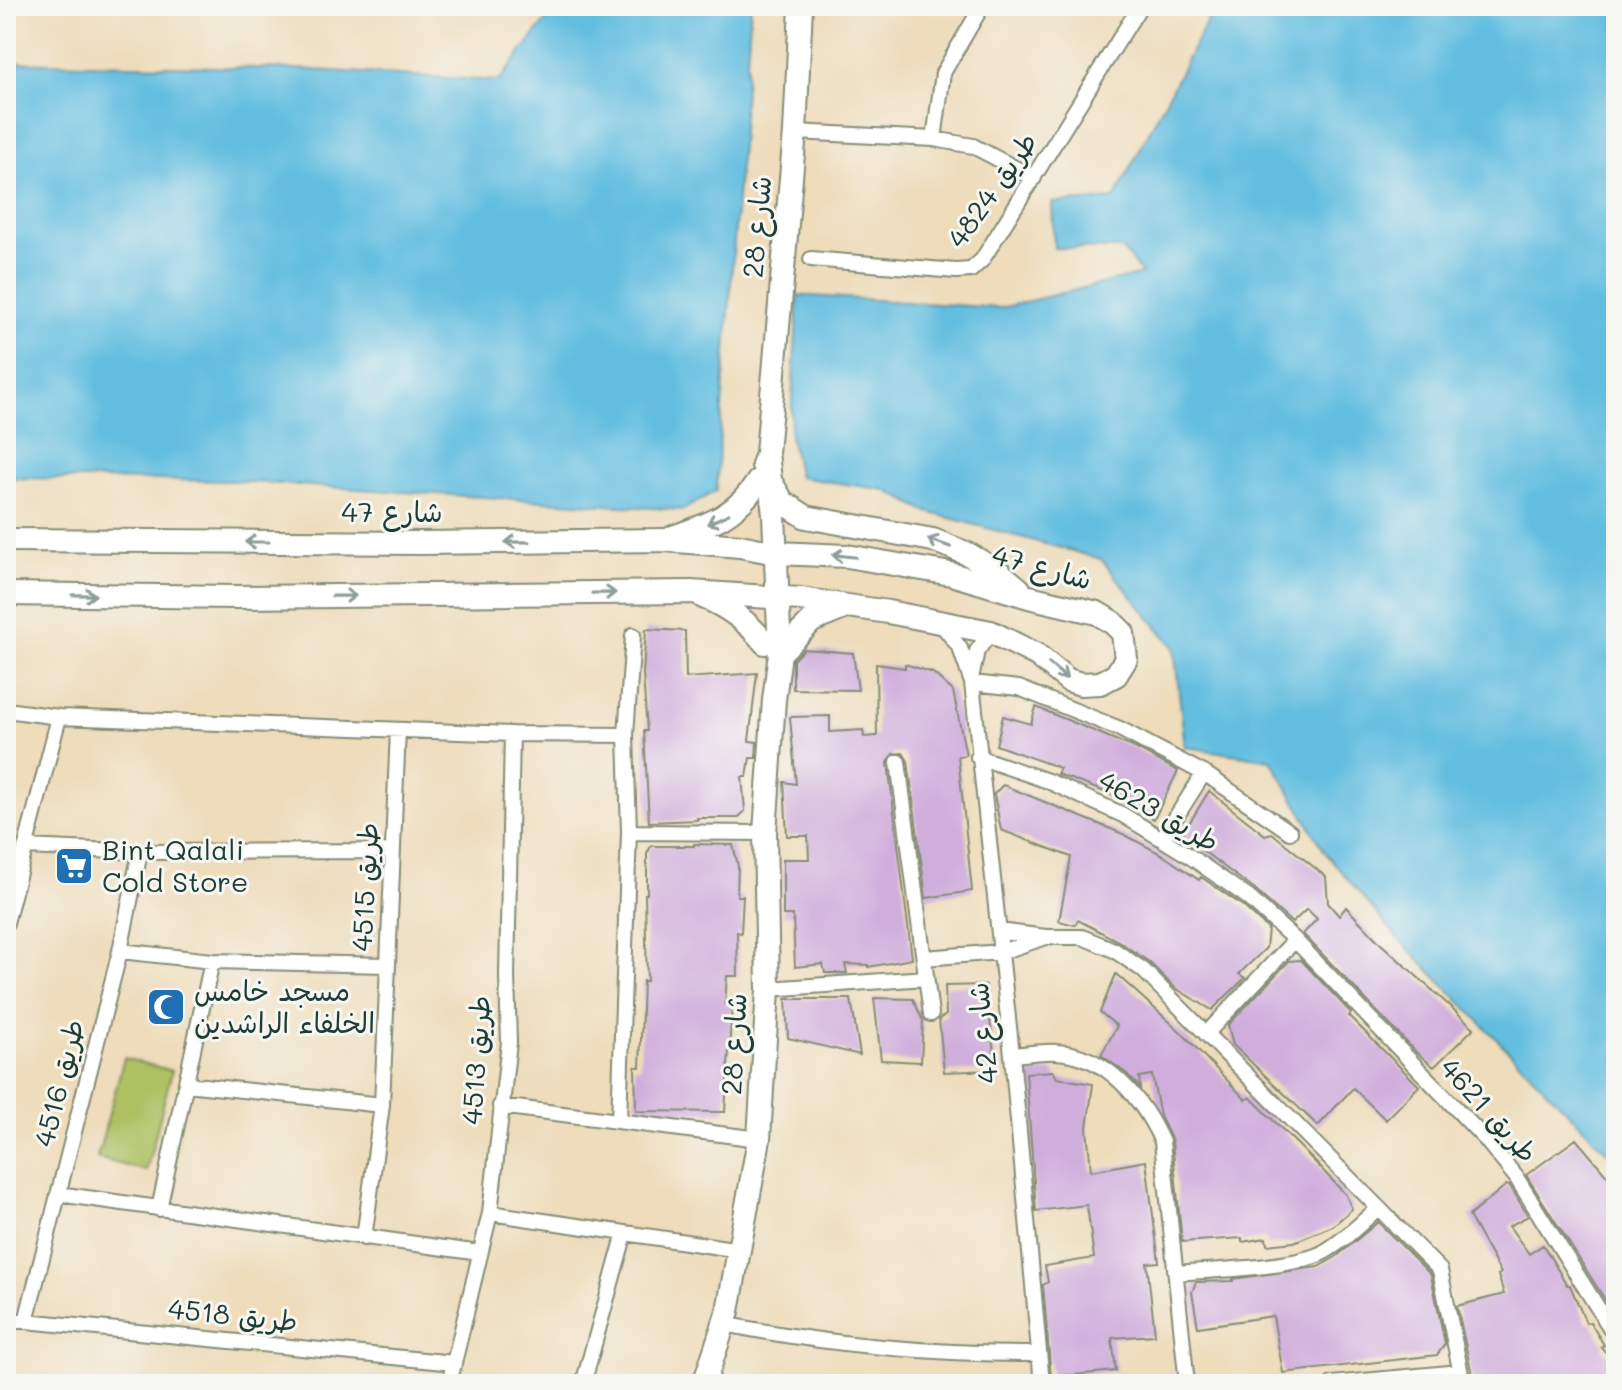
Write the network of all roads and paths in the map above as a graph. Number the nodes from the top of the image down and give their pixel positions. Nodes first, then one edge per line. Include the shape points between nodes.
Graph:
1 (801, 6) edge
2 (982, 6) edge
3 (1140, 6) edge
4 (795, 132) junction
5 (934, 139) junction
6 (1034, 178) junction
7 (811, 259) dead end
8 (765, 481) junction
9 (6, 540) edge
10 (664, 540) junction
11 (769, 552) junction
12 (691, 592) junction
13 (6, 594) edge
14 (771, 596) junction
15 (1029, 597) junction
16 (848, 606) junction
17 (939, 621) junction
18 (991, 632) junction
19 (633, 635) dead end
20 (772, 648) junction
21 (972, 681) junction
22 (6, 710) edge
23 (59, 717) junction
24 (398, 730) junction
25 (512, 734) junction
26 (626, 735) junction
27 (978, 757) junction
28 (898, 762) dead end
29 (1204, 773) junction
30 (629, 832) junction
31 (1290, 832) dead end
32 (765, 833) junction
33 (1162, 839) junction
34 (25, 847) junction
35 (392, 851) junction
36 (140, 852) junction
37 (6, 923) edge
38 (999, 931) junction
39 (1046, 937) junction
40 (1295, 940) junction
41 (120, 951) junction
42 (1001, 952) junction
43 (924, 958) junction
44 (212, 961) junction
45 (387, 965) junction
46 (926, 978) junction
47 (768, 989) junction
48 (931, 1014) dead end
49 (1206, 1034) junction
50 (1012, 1055) junction
51 (186, 1084) junction
52 (382, 1105) junction
53 (500, 1106) junction
54 (619, 1121) junction
55 (759, 1139) junction
56 (58, 1194) junction
57 (1378, 1208) junction
58 (159, 1209) junction
59 (490, 1213) junction
60 (625, 1233) junction
61 (364, 1238) junction
62 (740, 1250) junction
63 (480, 1253) junction
64 (1176, 1273) junction
65 (6, 1321) edge
66 (26, 1321) junction
67 (724, 1324) junction
68 (1616, 1337) edge
69 (1039, 1354) junction
70 (454, 1363) junction
71 (1461, 1378) edge
72 (449, 1384) edge
73 (583, 1384) edge
74 (704, 1384) edge
75 (1042, 1384) edge
76 (1187, 1384) edge
77 (1332, 1384) edge

1 - 4 street, شارع 28
2 - 5 street via 943,73
3 - 6 street, طريق 4824
4 - 5 street
4 - 8 street, شارع 28
5 - 6 street via 973,146
6 - 7 street, طريق 4824 via 971,270
8 -> 10 street via 731,512
8 - 11 street, شارع 28
15 -> 8 street via 1000,573 933,540 793,511
10 -> 9 street, شارع 47
10 - 11 street, شارع 47
11 - 14 street, شارع 28
15 -> 11 street, شارع 47 via 951,574 847,556
13 -> 12 street, شارع 47
12 - 14 street, شارع 47
12 - 20 street via 728,609
14 - 16 street, شارع 47
14 - 20 street, شارع 28
18 -> 15 street, شارع 47 via 1037,655 1068,680 1100,683 1116,675 1126,659 1126,641 1112,622 1076,606
16 - 17 street, شارع 47
16 - 20 street via 812,621
17 - 18 street, شارع 47
17 - 21 street, شارع 42 via 960,648
18 - 21 street, شارع 42 via 977,651
19 - 26 street
20 - 32 street, شارع 28
21 - 27 street, شارع 42
21 - 29 street via 1047,698
22 - 23 street
23 - 24 street
23 - 34 street
24 - 25 street
24 - 35 street, طريق 4515
25 - 26 street
25 - 53 street, طريق 4513 via 509,1042
26 - 30 street
27 - 33 street, طريق 4623 via 1086,796
27 - 38 street, شارع 42
28 - 43 street
29 - 31 street
29 - 33 street
30 - 32 street
30 - 54 street
32 - 47 street, شارع 28
33 - 40 street, طريق 4623 via 1249,898
34 - 36 street
34 - 37 street
35 - 36 street
35 - 45 street, طريق 4515
36 - 41 street, طريق 4516
38 - 39 street
38 - 42 street, شارع 42
39 - 42 street
39 - 49 street via 1082,937 1114,950 1143,970
40 - 49 street
40 - 68 street, طريق 4621 via 1487,1141 1516,1177
41 - 44 street
41 - 56 street, طريق 4516
42 - 43 street
42 - 50 street, شارع 42
43 - 46 street
44 - 45 street
44 - 51 street
45 - 52 street, طريق 4515
46 - 47 street
46 - 48 street
47 - 55 street, شارع 28
49 - 57 street
50 - 64 street via 1058,1052 1086,1060 1133,1092 1162,1142
50 - 69 street, شارع 42
51 - 52 street
51 - 58 street
52 - 61 street, طريق 4515
53 - 54 street
53 - 59 street, طريق 4513
54 - 55 street
55 - 62 street, شارع 28
56 - 58 street
56 - 66 street, طريق 4516
57 - 64 street via 1340,1241 1303,1261
57 - 71 street via 1440,1270
58 - 61 street
59 - 60 street
59 - 63 street, طريق 4513
60 - 62 street
60 - 73 street
61 - 63 street
62 - 67 street, شارع 28
63 - 70 street, طريق 4513
64 - 76 street
65 - 66 street, طريق 4518
66 - 70 street, طريق 4518
67 - 69 street via 879,1348
67 - 74 street, شارع 28
69 - 75 street, شارع 42
70 - 72 street, طريق 4513
71 - 77 street

